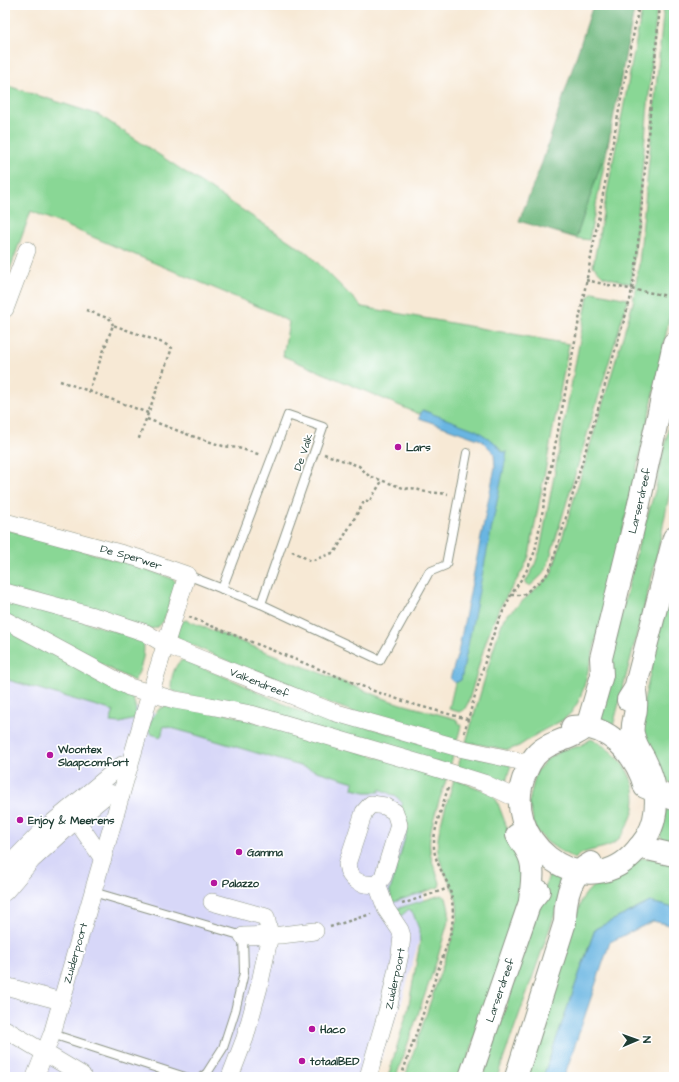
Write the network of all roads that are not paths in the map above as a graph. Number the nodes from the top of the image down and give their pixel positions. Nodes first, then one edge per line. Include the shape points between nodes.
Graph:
1 (27, 250) dead end
2 (5, 309) edge
3 (674, 343) edge
4 (467, 453) dead end
5 (5, 522) edge
6 (674, 538) edge
7 (187, 575) junction
8 (222, 589) junction
9 (5, 592) edge
10 (260, 604) junction
11 (5, 620) edge
12 (166, 645) junction
13 (150, 694) junction
14 (579, 727) junction
15 (627, 742) junction
16 (519, 761) junction
17 (130, 766) junction
18 (658, 792) edge
19 (121, 796) junction
20 (514, 798) junction
21 (72, 814) junction
22 (639, 848) junction
23 (674, 855) edge
24 (539, 858) junction
25 (103, 859) junction
26 (5, 869) edge
27 (585, 872) junction
28 (377, 884) dead end
29 (5, 892) edge
30 (93, 892) junction
31 (212, 902) dead end
32 (315, 931) dead end
33 (270, 935) junction
34 (243, 936) junction
35 (5, 986) edge
36 (61, 1001) junction
37 (5, 1029) edge
38 (52, 1034) junction
39 (45, 1053) junction
40 (40, 1075) edge
41 (82, 1075) dead end
42 (184, 1077) edge
43 (202, 1077) edge
44 (230, 1077) edge
45 (368, 1077) edge
46 (470, 1077) edge
47 (516, 1077) edge

1 - 2 street
3 - 14 main road, Larserdreef via 638,508 601,658 602,675
4 - 10 lane via 446,565 429,572 380,660
5 - 7 street, De Sperwer via 138,558
6 - 15 main road via 635,689 636,706
7 - 8 lane
7 - 12 street
8 - 10 lane
8 - 10 lane, De Valk via 288,415 323,427
9 - 12 street, Valkendreef via 104,619 146,633
11 - 13 street via 128,687
12 - 13 street, Zuiderpoort
12 - 16 street, Valkendreef via 333,712 460,748
13 - 17 street, Zuiderpoort
13 - 20 street via 251,714 484,783
14 - 15 main road
14 - 16 main road via 560,729 541,738 528,748
14 - 20 main road via 575,735 541,750 534,758
15 - 18 main road via 637,747 650,770
16 - 20 main road via 514,772
17 - 19 street, Zuiderpoort
17 - 21 street via 122,765
18 - 22 main road via 654,820
18 - 27 main road via 646,797 639,830 631,842 612,856 585,866
19 - 21 street via 109,793
19 - 25 street, Zuiderpoort
20 - 24 main road via 523,825
21 - 25 street
21 - 26 street via 41,832
21 - 29 street
22 - 23 main road
22 - 27 main road via 616,866 601,872
24 - 27 main road
24 - 46 main road, Larserdreef via 546,872 540,890 530,902
25 - 30 street, Zuiderpoort
27 - 47 main road via 575,876 565,903 565,922
28 - 45 street, Zuiderpoort via 386,909 402,936 389,1006
30 - 34 lane
30 - 36 street, Zuiderpoort
31 - 33 street via 266,917
32 - 33 street
33 - 34 street
33 - 44 street via 245,1038
34 - 43 lane via 244,973 235,1011 223,1048
35 - 36 street
36 - 38 street, Zuiderpoort
37 - 39 street
38 - 39 street, Zuiderpoort
38 - 42 lane
39 - 40 street, Zuiderpoort
39 - 41 street

